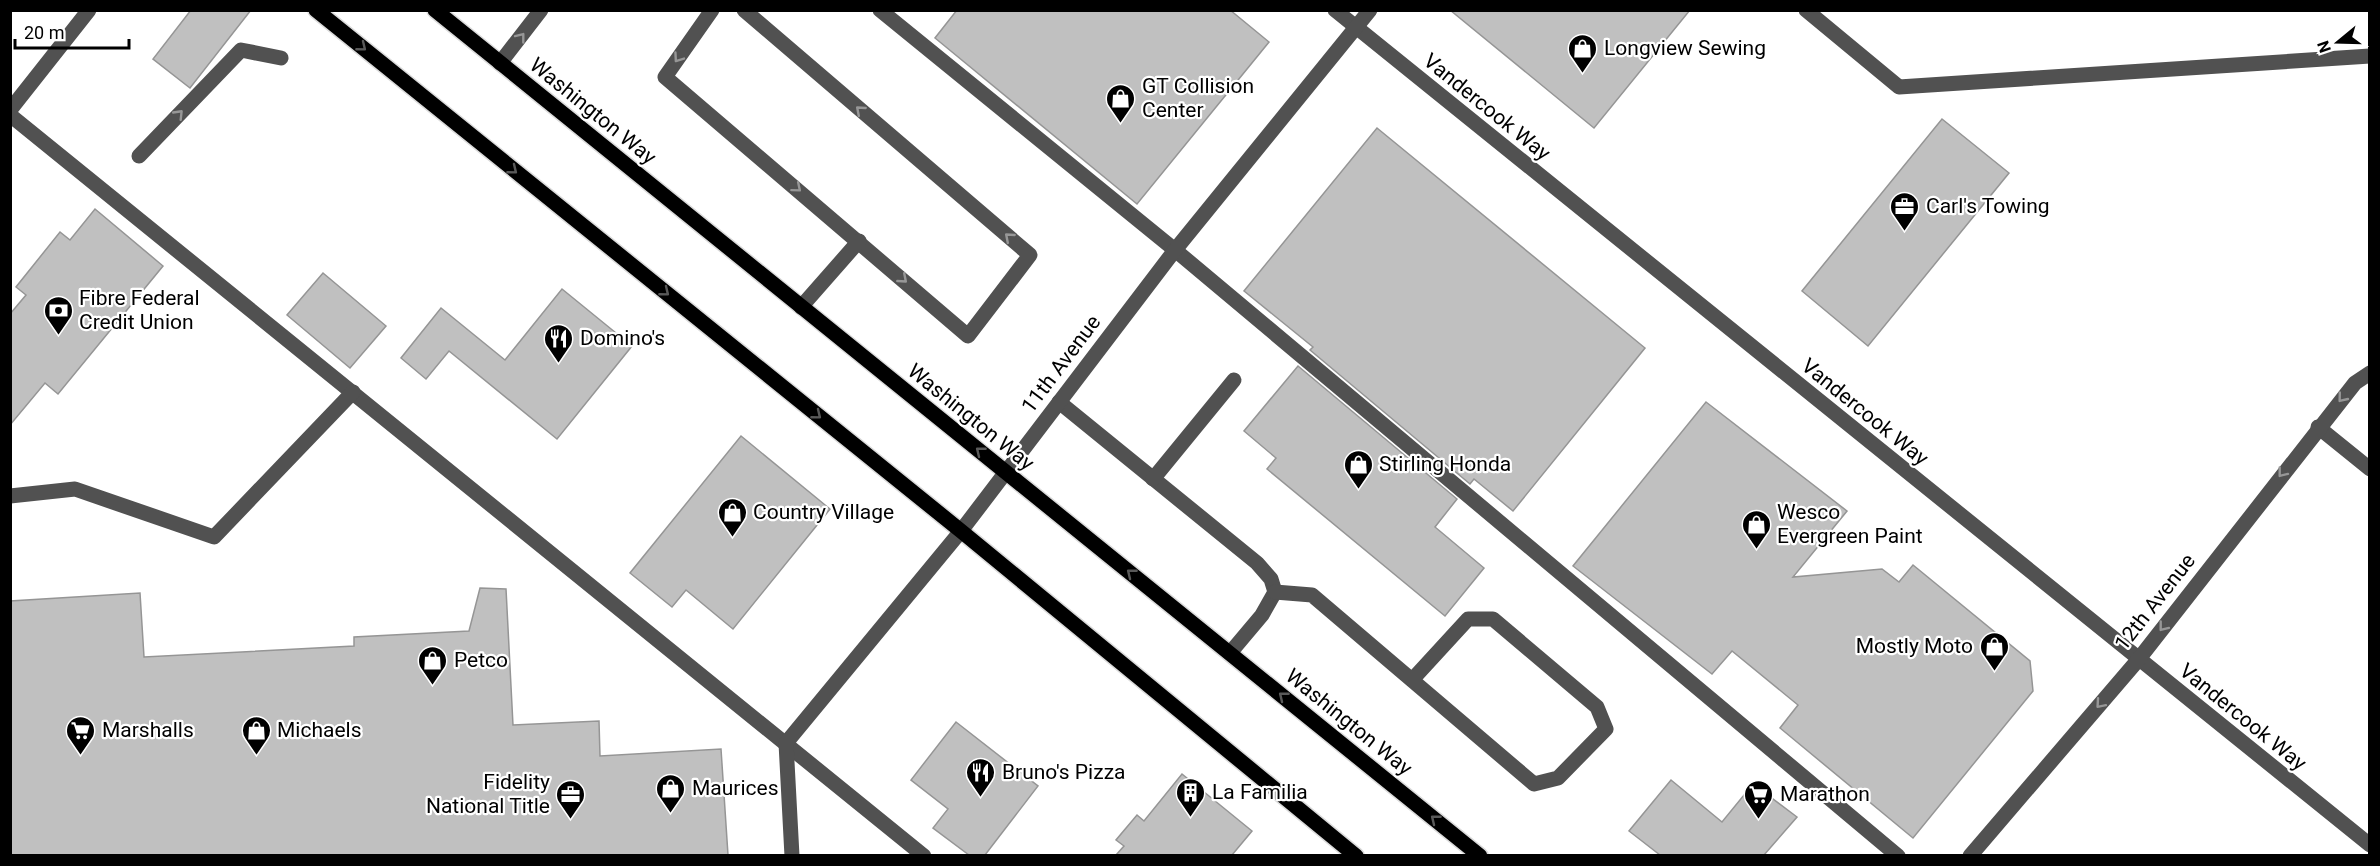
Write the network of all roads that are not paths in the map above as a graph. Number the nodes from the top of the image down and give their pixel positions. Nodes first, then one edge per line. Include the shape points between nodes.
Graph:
1 (89, 10) edge
2 (316, 10) edge
3 (435, 10) edge
4 (541, 10) edge
5 (712, 10) edge
6 (744, 10) edge
7 (880, 10) edge
8 (1335, 10) edge
9 (1370, 10) edge
10 (1806, 10) edge
11 (1355, 27) junction
12 (2370, 56) edge
13 (281, 58) dead end
14 (500, 63) junction
15 (10, 110) edge
16 (10, 116) edge
17 (139, 156) dead end
18 (859, 241) junction
19 (1175, 250) junction
20 (801, 307) junction
21 (2370, 373) edge
22 (1234, 380) dead end
23 (353, 392) junction
24 (1059, 402) junction
25 (2318, 427) junction
26 (2370, 469) edge
27 (1006, 472) junction
28 (1153, 478) junction
29 (14, 492) edge
30 (961, 531) junction
31 (1275, 592) junction
32 (1230, 653) junction
33 (2138, 660) junction
34 (1412, 680) junction
35 (786, 743) junction
36 (2370, 845) edge
37 (792, 855) edge
38 (924, 855) edge
39 (1356, 855) edge
40 (1480, 855) edge
41 (1898, 855) edge
42 (1970, 855) edge

1 - 15 street
2 -> 30 main road
3 - 14 main road, Washington Way
14 -> 4 street
5 -> 18 street via 665,77
18 -> 6 street via 968,336 1030,255
7 - 19 street
8 - 11 street, Vandercook Way
9 - 11 street, 11th Avenue
10 - 12 street via 1899,87
11 - 19 street, 11th Avenue
11 - 33 street, Vandercook Way
17 -> 13 street via 241,50
14 - 20 main road, Washington Way
16 - 23 street
18 - 20 street
19 - 24 street, 11th Avenue
19 - 41 street
27 -> 20 main road, Washington Way
21 -> 25 street, 12th Avenue via 2355,383
22 - 28 street
23 - 29 street via 214,537 75,489
23 - 35 street
24 - 27 street, 11th Avenue
24 - 28 street
25 - 26 street
25 -> 33 street, 12th Avenue
27 - 30 street, 11th Avenue
32 -> 27 main road, Washington Way
28 - 31 street via 1257,563 1271,579
30 - 35 street, 11th Avenue
30 - 39 main road
31 - 32 street via 1262,615
31 - 34 street via 1312,596
40 -> 32 main road, Washington Way
33 - 36 street, Vandercook Way
33 -> 42 street, 12th Avenue
34 - 34 street via 1534,784 1558,778 1606,729 1597,707 1493,619 1468,619
35 - 37 street
35 - 38 street

